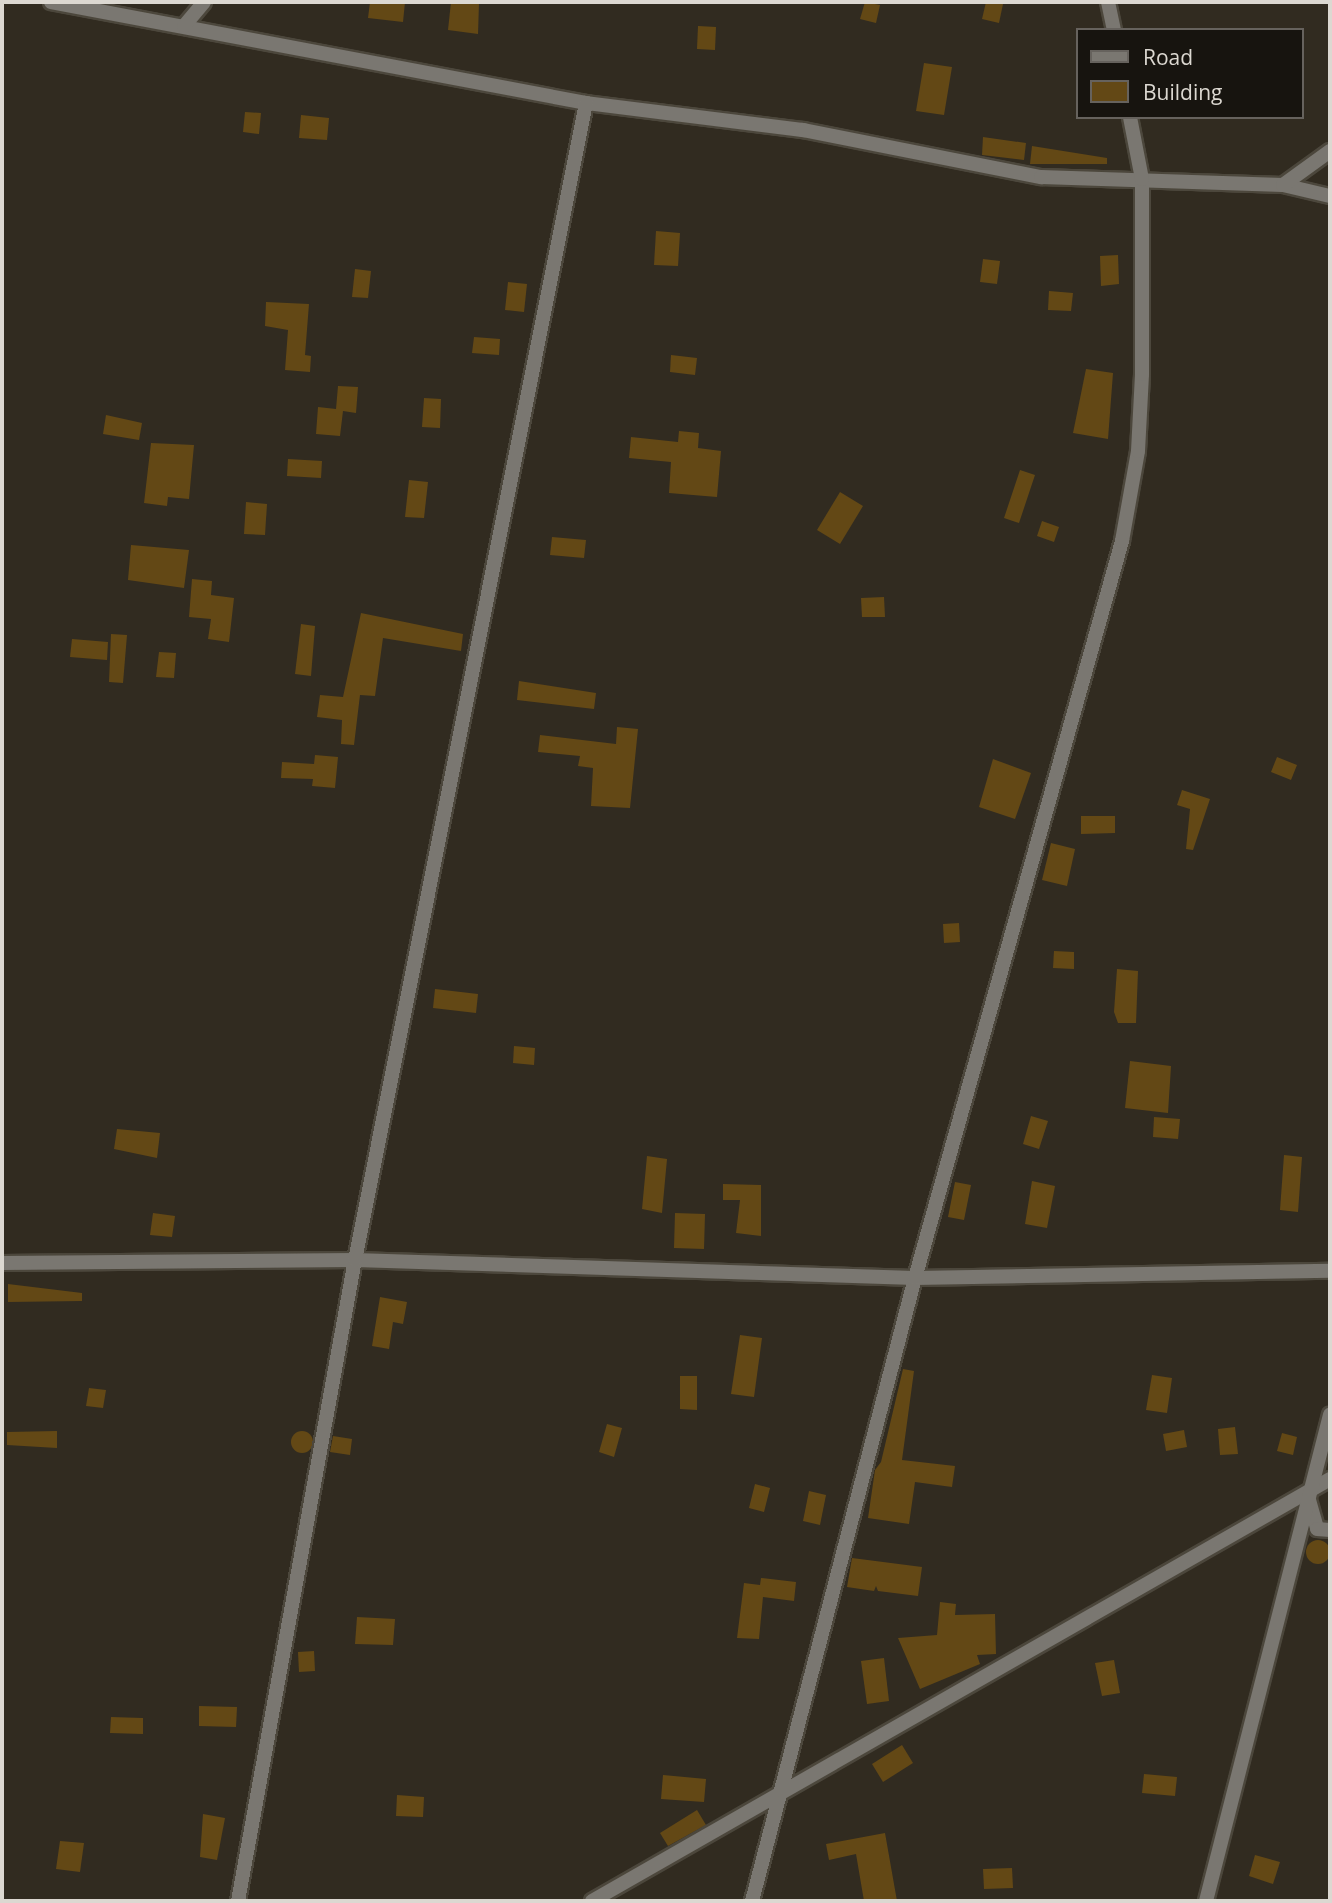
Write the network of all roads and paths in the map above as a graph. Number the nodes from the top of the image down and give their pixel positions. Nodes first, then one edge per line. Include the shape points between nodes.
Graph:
1 (51, 2) edge
2 (204, 2) edge
3 (1108, 2) edge
4 (184, 26) junction
5 (1114, 28) edge
6 (586, 103) junction
7 (1130, 119) edge
8 (1330, 151) edge
9 (1142, 179) junction
10 (1283, 186) junction
11 (1330, 196) edge
12 (355, 1260) junction
13 (2, 1264) edge
14 (1330, 1271) edge
15 (915, 1278) junction
16 (1330, 1415) edge
17 (1330, 1479) edge
18 (1307, 1492) junction
19 (1330, 1530) edge
20 (781, 1795) junction
21 (238, 1901) edge
22 (592, 1901) edge
23 (752, 1901) edge
24 (1206, 1901) edge

1 - 4 street
2 - 4 street
3 - 5 street
4 - 6 street
6 - 9 street via 803,130 1041,177
6 - 12 street
7 - 9 street
8 - 10 street
9 - 10 street
9 - 15 street via 1138,451 1122,541
10 - 11 street
12 - 13 street
12 - 15 street
12 - 21 street
14 - 15 street
15 - 20 street
16 - 18 street
17 - 18 street
18 - 19 street via 1317,1529
18 - 20 street
18 - 24 street
20 - 22 street
20 - 23 street

